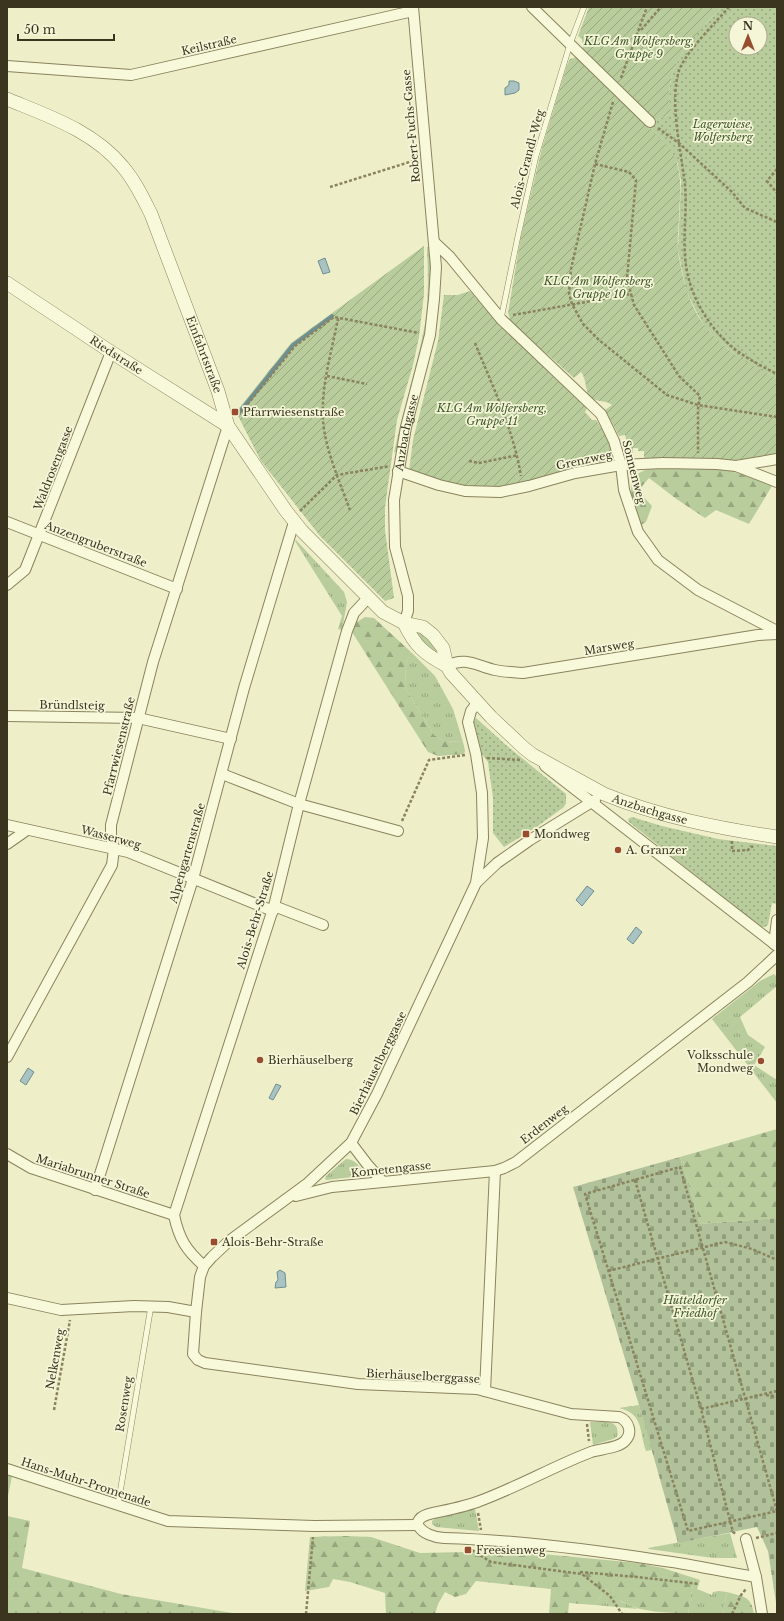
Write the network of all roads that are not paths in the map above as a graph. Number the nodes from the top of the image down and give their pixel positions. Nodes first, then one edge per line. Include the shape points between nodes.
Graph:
1 (532, 7) edge
2 (584, 7) edge
3 (413, 9) edge
4 (570, 44) junction
5 (7, 66) edge
6 (7, 99) edge
7 (650, 122) road end
8 (434, 242) junction
9 (7, 283) edge
10 (502, 317) junction
11 (110, 352) junction
12 (228, 426) junction
13 (777, 459) edge
14 (621, 465) junction
15 (736, 466) junction
16 (398, 469) junction
17 (777, 482) edge
18 (7, 522) edge
19 (294, 522) junction
20 (39, 535) junction
21 (7, 585) edge
22 (177, 589) junction
23 (368, 598) junction
24 (404, 623) junction
25 (777, 631) edge
26 (777, 634) edge
27 (447, 666) junction
28 (477, 703) junction
29 (7, 716) edge
30 (138, 718) junction
31 (231, 739) junction
32 (527, 758) junction
33 (222, 774) junction
34 (604, 794) junction
35 (591, 802) junction
36 (299, 804) junction
37 (7, 825) edge
38 (27, 830) junction
39 (398, 831) road end
40 (777, 837) edge
41 (7, 844) edge
42 (114, 849) junction
43 (193, 879) junction
44 (476, 883) junction
45 (273, 908) junction
46 (777, 920) edge
47 (323, 925) dead end
48 (776, 945) edge
49 (777, 955) edge
50 (7, 1057) edge
51 (351, 1143) junction
52 (7, 1154) edge
53 (495, 1171) junction
54 (382, 1181) junction
55 (95, 1190) junction
56 (290, 1198) junction
57 (174, 1215) junction
58 (204, 1266) junction
59 (7, 1298) edge
60 (151, 1306) junction
61 (196, 1312) junction
62 (484, 1391) junction
63 (7, 1469) edge
64 (118, 1505) junction
65 (418, 1526) junction
66 (746, 1539) road end
67 (756, 1577) junction
68 (762, 1614) edge

1 - 4 street
2 - 4 lane, Alois-Grandl-Weg
3 - 5 street, Keilstraße via 131,75
3 - 8 street, Robert-Fuchs-Gasse
4 - 7 street
4 - 10 lane, Alois-Grandl-Weg via 536,156
6 - 12 street, Einfahrtstraße via 76,129 123,166 151,214 212,376
8 - 10 street, Sonnenweg
8 - 16 street, Anzbachgasse via 436,267 430,335 409,414
9 - 11 street, Riedstraße
10 - 14 street, Sonnenweg via 601,414
11 - 12 street, Riedstraße
11 - 20 street, Waldrosengasse
12 - 19 street, Einfahrtstraße
12 - 22 street, Pfarrwiesenstraße
13 - 15 street
14 - 15 street, Grenzweg
14 - 16 street, Grenzweg via 575,473 500,492 465,491 440,485
14 - 25 street, Sonnenweg via 624,490 638,532 658,560 698,590
15 - 17 street, Grenzweg
16 - 24 street, Anzbachgasse via 394,530 396,554 408,596 408,610
18 - 20 street, Anzengruberstraße
19 - 23 street, Einfahrtstraße
19 - 31 street, Alpengartenstraße
20 - 21 street, Waldrosengasse via 25,570
20 - 22 street, Anzengruberstraße
22 - 30 street, Pfarrwiesenstraße
23 - 24 street, Einfahrtstraße via 383,612
23 - 36 street, Alois-Behr-Straße via 354,613 347,631
24 - 27 street, Anzbachgasse via 417,646
24 - 27 street, Anzbachgasse via 423,627 434,635 443,648
26 - 27 street, Marsweg via 524,673 496,670 466,661
27 - 28 street, Anzbachgasse
28 - 32 street, Anzbachgasse via 509,735
28 - 44 street, Bierhäuselberggasse via 468,722 481,782 483,811 481,855
29 - 30 street, Bründlsteig
30 - 31 street, Bründlsteig
30 - 42 street, Pfarrwiesenstraße via 111,825
31 - 33 street, Alpengartenstraße
32 - 34 street, Anzbachgasse
32 - 35 street, Anzbachgasse
33 - 36 street
33 - 43 street, Alpengartenstraße
34 - 35 street, Bierhäuselberggasse
34 - 40 street, Anzbachgasse via 676,818 728,830
35 - 44 street, Bierhäuselberggasse via 497,863
35 - 48 street
36 - 39 street
36 - 45 street, Alois-Behr-Straße
37 - 38 street, Wasserweg
38 - 41 street
38 - 42 street, Wasserweg
42 - 43 street, Wasserweg via 128,852
42 - 50 street, Pfarrwiesenstraße via 112,864
43 - 45 street, Wasserweg
43 - 55 street, Alpengartenstraße
44 - 51 street, Bierhäuselberggasse via 377,1094
45 - 47 street, Wasserweg
45 - 57 street, Alois-Behr-Straße
46 - 48 street
49 - 53 street, Erdenweg via 748,982 522,1157
51 - 54 street
51 - 56 street, Bierhäuselberggasse
52 - 55 street, Mariabrunner Straße via 31,1168
53 - 54 street, Kometengasse
53 - 62 street
54 - 56 street, Kometengasse via 332,1187
55 - 57 street, Mariabrunner Straße
56 - 58 street, Bierhäuselberggasse via 229,1241
57 - 58 street via 186,1249
58 - 61 street, Bierhäuselberggasse
59 - 60 street via 72,1311
60 - 61 street
60 - 64 lane, Rosenweg
61 - 62 street, Bierhäuselberggasse via 194,1354 198,1360 205,1363 358,1384
62 - 65 street, Bierhäuselberggasse via 571,1414 619,1417 624,1419 629,1428 629,1436 621,1444 591,1452 476,1503 426,1515
63 - 64 street, Hans-Muhr-Promenade
64 - 65 street, Hans-Muhr-Promenade via 157,1518 180,1522
65 - 67 street via 423,1533 433,1537 482,1539 658,1560
66 - 67 street
67 - 68 street

